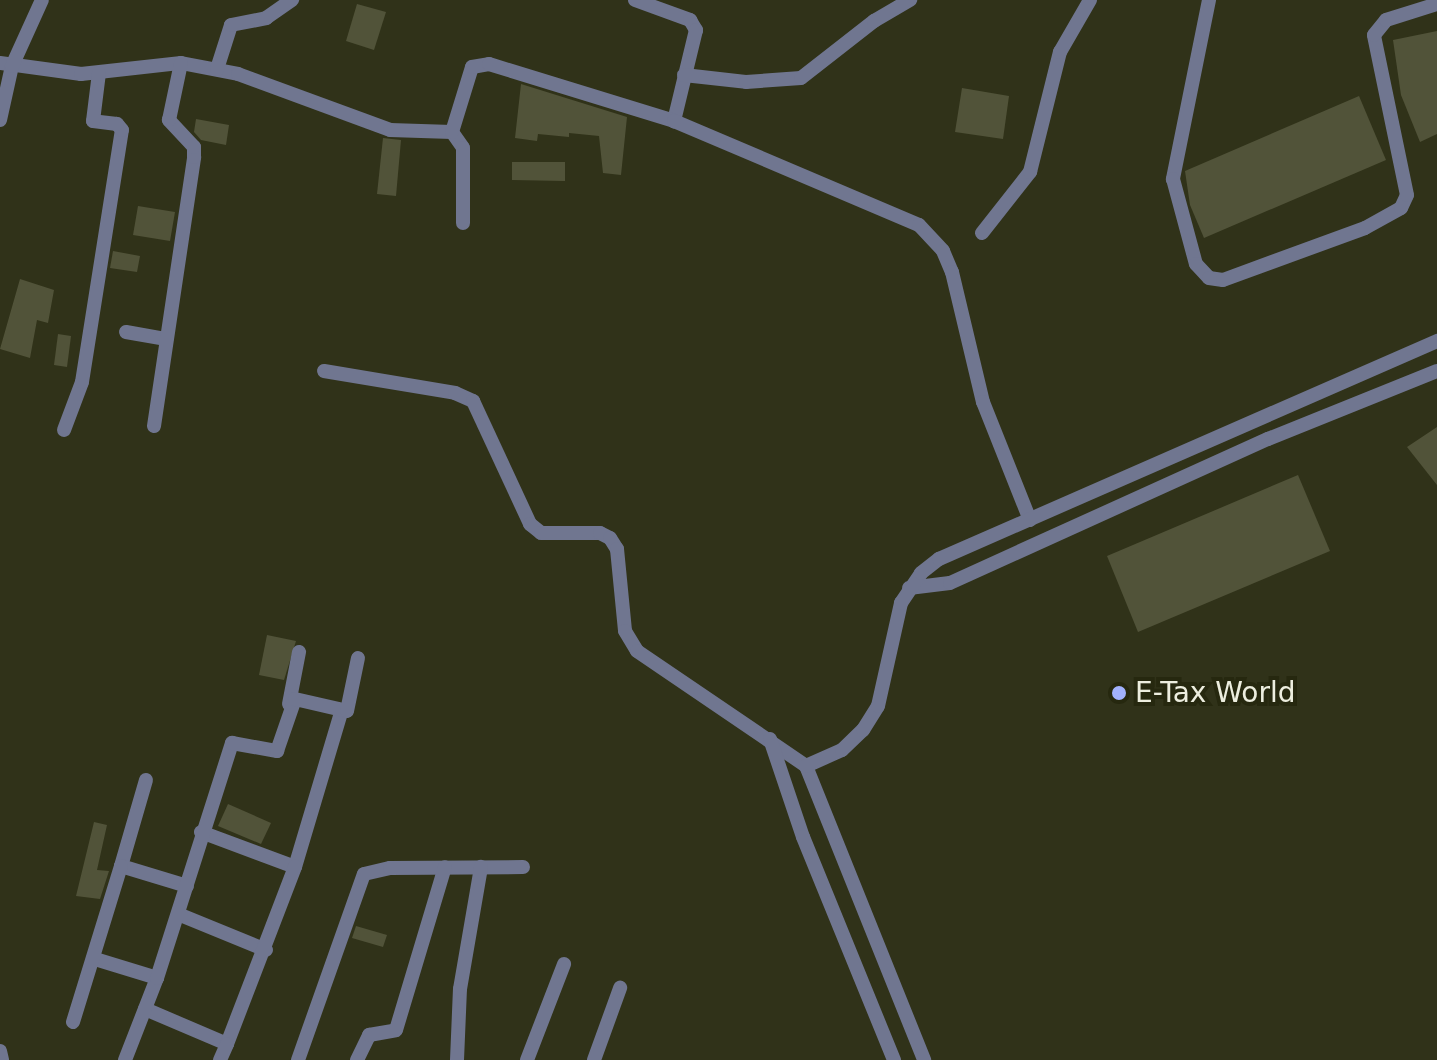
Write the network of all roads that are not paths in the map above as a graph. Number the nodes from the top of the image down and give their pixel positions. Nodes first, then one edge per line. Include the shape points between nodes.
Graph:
1 (42, 0) edge
2 (292, 0) edge
3 (635, 0) edge
4 (910, 0) edge
5 (1090, 0) edge
6 (1209, 0) edge
7 (1437, 4) edge
8 (181, 63) junction
9 (6, 64) edge
10 (217, 69) junction
11 (99, 73) junction
12 (684, 75) junction
13 (0, 120) edge
14 (674, 121) junction
15 (452, 132) junction
16 (463, 223) dead end
17 (982, 233) dead end
18 (126, 332) dead end
19 (166, 339) junction
20 (1436, 345) edge
21 (324, 371) dead end
22 (1437, 371) edge
23 (154, 426) dead end
24 (64, 430) dead end
25 (1049, 512) junction
26 (1030, 520) junction
27 (1057, 532) junction
28 (909, 588) junction
29 (299, 652) dead end
30 (358, 658) dead end
31 (289, 704) junction
32 (341, 713) junction
33 (770, 738) junction
34 (806, 766) junction
35 (146, 780) dead end
36 (201, 832) junction
37 (121, 866) junction
38 (295, 867) junction
39 (445, 867) junction
40 (481, 867) junction
41 (523, 867) dead end
42 (187, 886) junction
43 (178, 914) junction
44 (266, 950) junction
45 (95, 959) junction
46 (564, 964) dead end
47 (157, 978) junction
48 (620, 988) dead end
49 (145, 1009) junction
50 (73, 1022) dead end
51 (227, 1044) junction
52 (0, 1051) edge
53 (2, 1060) edge
54 (125, 1060) edge
55 (220, 1060) edge
56 (298, 1060) edge
57 (357, 1060) edge
58 (457, 1060) edge
59 (527, 1060) edge
60 (594, 1060) edge
61 (894, 1060) edge
62 (924, 1060) edge

1 - 9 street
2 - 10 street via 266,18 231,25
3 - 12 street via 694,23
4 - 12 street via 801,78 746,82
5 - 17 street via 1060,52 1030,172
6 - 7 street via 1173,179 1196,264 1201,274 1223,280 1365,228 1401,208 1407,195 1374,35 1386,20
8 - 10 street
8 - 11 street
8 - 19 street via 169,120 194,147 194,157
9 - 11 street
9 - 13 street
10 - 15 street via 390,130
11 - 24 street via 93,121 117,124 122,130 82,382
12 - 14 street
14 - 15 street via 479,63 466,80
14 - 26 street via 929,234 952,272 983,402
15 - 16 street via 463,148
18 - 19 street
19 - 23 street
20 - 25 street
21 - 33 street via 455,393 473,401 530,524 541,533 610,538 617,549 625,631 637,651 741,724
22 - 27 street
25 - 26 street
25 - 27 street
26 - 28 street via 939,559
27 - 28 street via 950,583
28 - 34 street via 891,627 878,706 842,750
29 - 31 street
30 - 32 street via 349,706
31 - 32 street via 303,700
31 - 36 street via 277,751 232,743
32 - 38 street
33 - 34 street
33 - 61 street via 803,837
34 - 62 street
35 - 37 street
36 - 38 street
36 - 42 street
37 - 42 street
37 - 45 street
38 - 44 street
39 - 40 street
39 - 56 street via 375,868 364,874
39 - 57 street via 396,1030 369,1035
40 - 41 street
40 - 58 street via 460,989
42 - 43 street
43 - 44 street
43 - 47 street
44 - 51 street
45 - 47 street
45 - 50 street
46 - 59 street
47 - 49 street
48 - 60 street
49 - 51 street
49 - 54 street
51 - 55 street
52 - 53 street

